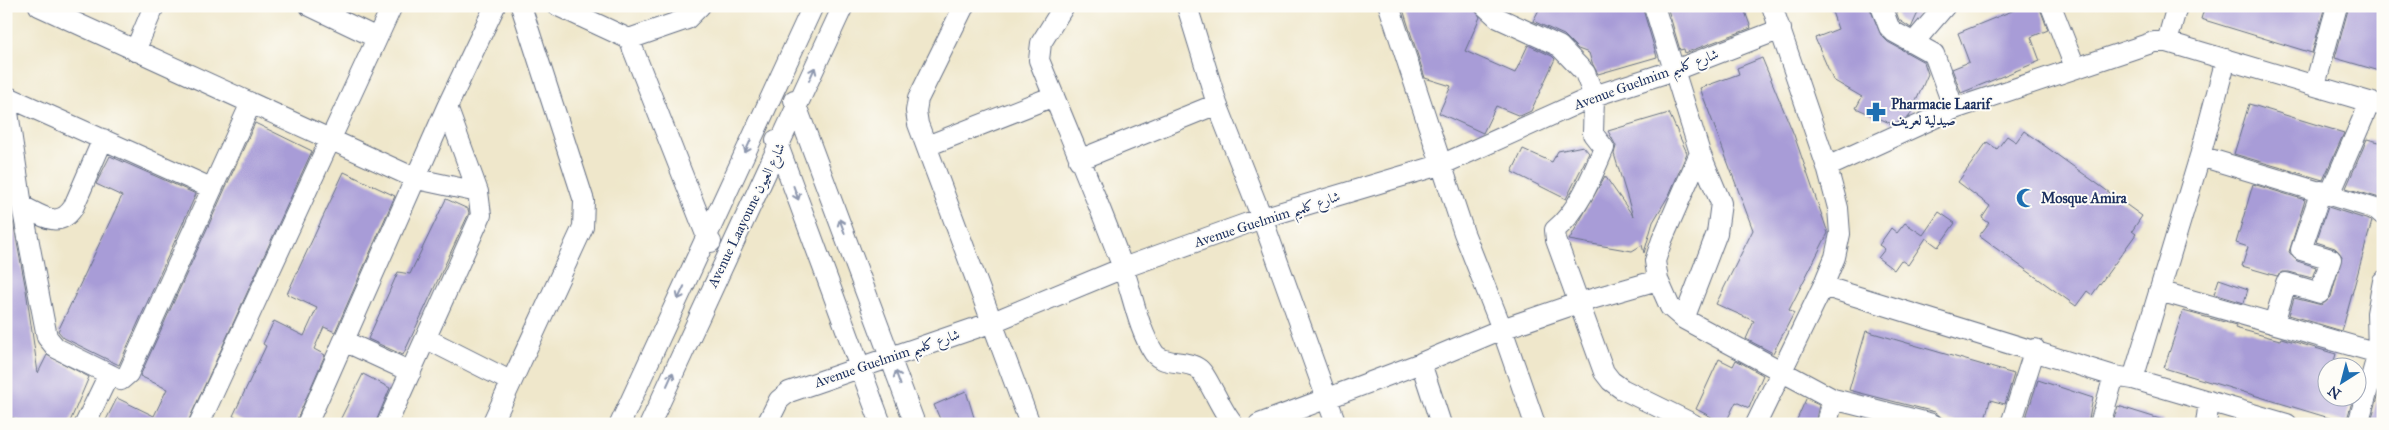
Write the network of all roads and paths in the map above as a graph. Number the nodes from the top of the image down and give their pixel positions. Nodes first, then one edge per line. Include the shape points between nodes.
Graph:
1 (39, 6) edge
2 (154, 6) edge
3 (310, 6) edge
4 (392, 6) edge
5 (495, 6) edge
6 (521, 6) edge
7 (558, 6) edge
8 (700, 6) edge
9 (813, 6) edge
10 (843, 6) edge
11 (964, 6) edge
12 (1064, 6) edge
13 (1188, 6) edge
14 (1389, 6) edge
15 (1486, 6) edge
16 (1654, 6) edge
17 (1772, 6) edge
18 (1881, 6) edge
19 (1945, 6) edge
20 (2051, 6) edge
21 (2177, 6) edge
22 (2337, 6) edge
23 (1781, 29) junction
24 (377, 38) junction
25 (629, 38) junction
26 (1914, 42) junction
27 (2167, 42) junction
28 (135, 50) junction
29 (2226, 59) junction
30 (2075, 67) junction
31 (1675, 70) junction
32 (780, 78) junction
33 (2315, 85) junction
34 (6, 96) edge
35 (1054, 96) junction
36 (1594, 96) junction
37 (6, 100) edge
38 (251, 103) junction
39 (1217, 104) junction
40 (2376, 104) edge
41 (447, 107) junction
42 (798, 107) junction
43 (1954, 109) junction
44 (760, 118) junction
45 (103, 139) junction
46 (332, 140) junction
47 (927, 146) junction
48 (779, 147) junction
49 (1700, 153) junction
50 (2200, 156) junction
51 (1079, 160) junction
52 (1443, 164) junction
53 (1827, 167) junction
54 (417, 179) junction
55 (211, 188) junction
56 (478, 192) junction
57 (2325, 193) junction
58 (22, 206) junction
59 (2383, 215) edge
60 (1262, 218) junction
61 (707, 237) junction
62 (726, 254) junction
63 (1123, 268) junction
64 (1658, 280) junction
65 (2383, 281) edge
66 (1823, 286) junction
67 (2159, 291) junction
68 (1578, 303) junction
69 (2380, 313) edge
70 (1684, 319) junction
71 (993, 322) junction
72 (2274, 323) junction
73 (1502, 329) junction
74 (427, 338) junction
75 (344, 341) junction
76 (2034, 350) junction
77 (2378, 353) junction
78 (890, 356) junction
79 (1421, 363) junction
80 (860, 367) junction
81 (1781, 370) junction
82 (411, 372) junction
83 (110, 374) junction
84 (2123, 377) junction
85 (510, 381) junction
86 (1326, 398) junction
87 (1833, 399) junction
88 (2209, 401) junction
89 (771, 421) edge
90 (85, 424) edge
91 (199, 424) edge
92 (307, 424) edge
93 (388, 424) edge
94 (492, 424) edge
95 (620, 424) edge
96 (650, 424) edge
97 (881, 424) edge
98 (915, 424) edge
99 (1030, 424) edge
100 (1232, 424) edge
101 (1259, 424) edge
102 (1336, 424) edge
103 (1441, 424) edge
104 (1535, 424) edge
105 (1693, 424) edge
106 (1756, 424) edge
107 (1827, 424) edge
108 (1932, 424) edge
109 (2011, 424) edge
110 (2100, 424) edge
111 (2206, 424) edge
112 (2287, 424) edge
113 (2358, 424) edge

1 - 28 street
2 - 28 street
3 - 24 street
4 - 24 street
5 - 41 street
6 - 85 street via 585,212 583,227
7 - 25 street
8 - 25 street via 687,19
9 - 32 street, Avenue Laayoune شارع العيون
42 -> 10 street, Avenue Laayoune شارع العيون
11 - 47 street via 918,100 918,124
12 - 35 street via 1039,52 1039,60
13 - 39 street
14 - 52 street
15 - 36 street via 1498,18 1559,46 1585,74
16 - 31 street
17 - 23 street
18 - 26 street via 1889,27
19 - 26 street
20 - 30 street
21 - 27 street
22 - 33 street
23 - 31 street, Avenue Guelmim شارع كلميم
23 - 53 street
24 - 46 street
25 - 61 street
26 - 43 street via 1934,54
27 - 29 street
27 - 30 street via 2146,44
28 - 38 street
29 - 33 street
29 - 50 street
30 - 43 street
31 - 36 street, Avenue Guelmim شارع كلميم
31 - 49 street
32 - 42 street
32 - 44 street, Avenue Laayoune شارع العيون
33 - 40 street
34 - 45 street
35 - 47 street
35 - 51 street
36 - 52 street, Avenue Guelmim شارع كلميم
36 - 68 street via 1593,134 1604,148 1588,185 1564,223 1555,230
37 - 58 street
38 - 46 street
38 - 55 street
39 - 51 street
39 - 60 street
40 - 57 street
41 - 54 street
41 - 56 street
42 - 48 street, Avenue Laayoune شارع العيون
78 -> 42 street
43 - 53 street
44 - 48 street via 770,128
44 -> 61 street, Avenue Laayoune شارع العيون
45 - 55 street
45 - 58 street via 67,216 58,220 48,219
46 - 54 street
46 - 91 street
47 - 71 street
48 - 62 street, Avenue Laayoune شارع العيون
48 -> 80 street
49 - 64 street via 1655,261
49 - 70 street via 1721,203 1720,217
50 - 57 street
50 - 67 street
51 - 63 street
52 - 60 street, Avenue Guelmim شارع كلميم
52 - 73 street via 1464,233
53 - 66 street via 1838,208 1840,234
54 - 56 street
54 - 75 street
55 - 83 street via 128,374 121,380
56 - 74 street via 481,215
57 - 59 street via 2376,209
57 - 72 street via 2301,250 2331,259 2320,293 2286,283
58 - 83 street via 46,337 56,348
60 - 63 street, Avenue Guelmim شارع كلميم
60 - 86 street
61 - 62 street
61 -> 95 street, Avenue Laayoune شارع العيون
96 -> 62 street, Avenue Laayoune شارع العيون
63 - 71 street, Avenue Guelmim شارع كلميم
63 - 100 street via 1155,355 1162,360 1190,364 1201,370
64 - 68 street
64 - 70 street via 1670,307
65 - 69 street
66 - 76 street
66 - 81 street
67 - 72 street
67 - 84 street
68 - 73 street
68 - 105 street via 1604,372 1611,381
69 - 77 street
70 - 81 street
71 - 78 street, Avenue Guelmim شارع كلميم
71 - 99 street
72 - 77 street
73 - 79 street
73 - 104 street
74 - 82 street
74 - 85 street
75 - 82 street
75 - 92 street
76 - 84 street
76 - 109 street
77 - 113 street
78 - 80 street, Avenue Guelmim شارع كلميم
98 -> 78 street
79 - 86 street
79 - 103 street
80 - 89 street, Avenue Guelmim شارع كلميم via 788,392 779,400
80 - 97 street
81 - 87 street
81 - 106 street
82 - 93 street
83 - 90 street
84 - 88 street
84 - 110 street
85 - 94 street
86 - 101 street
86 - 102 street
87 - 107 street
87 - 108 street
88 - 111 street
88 - 112 street

